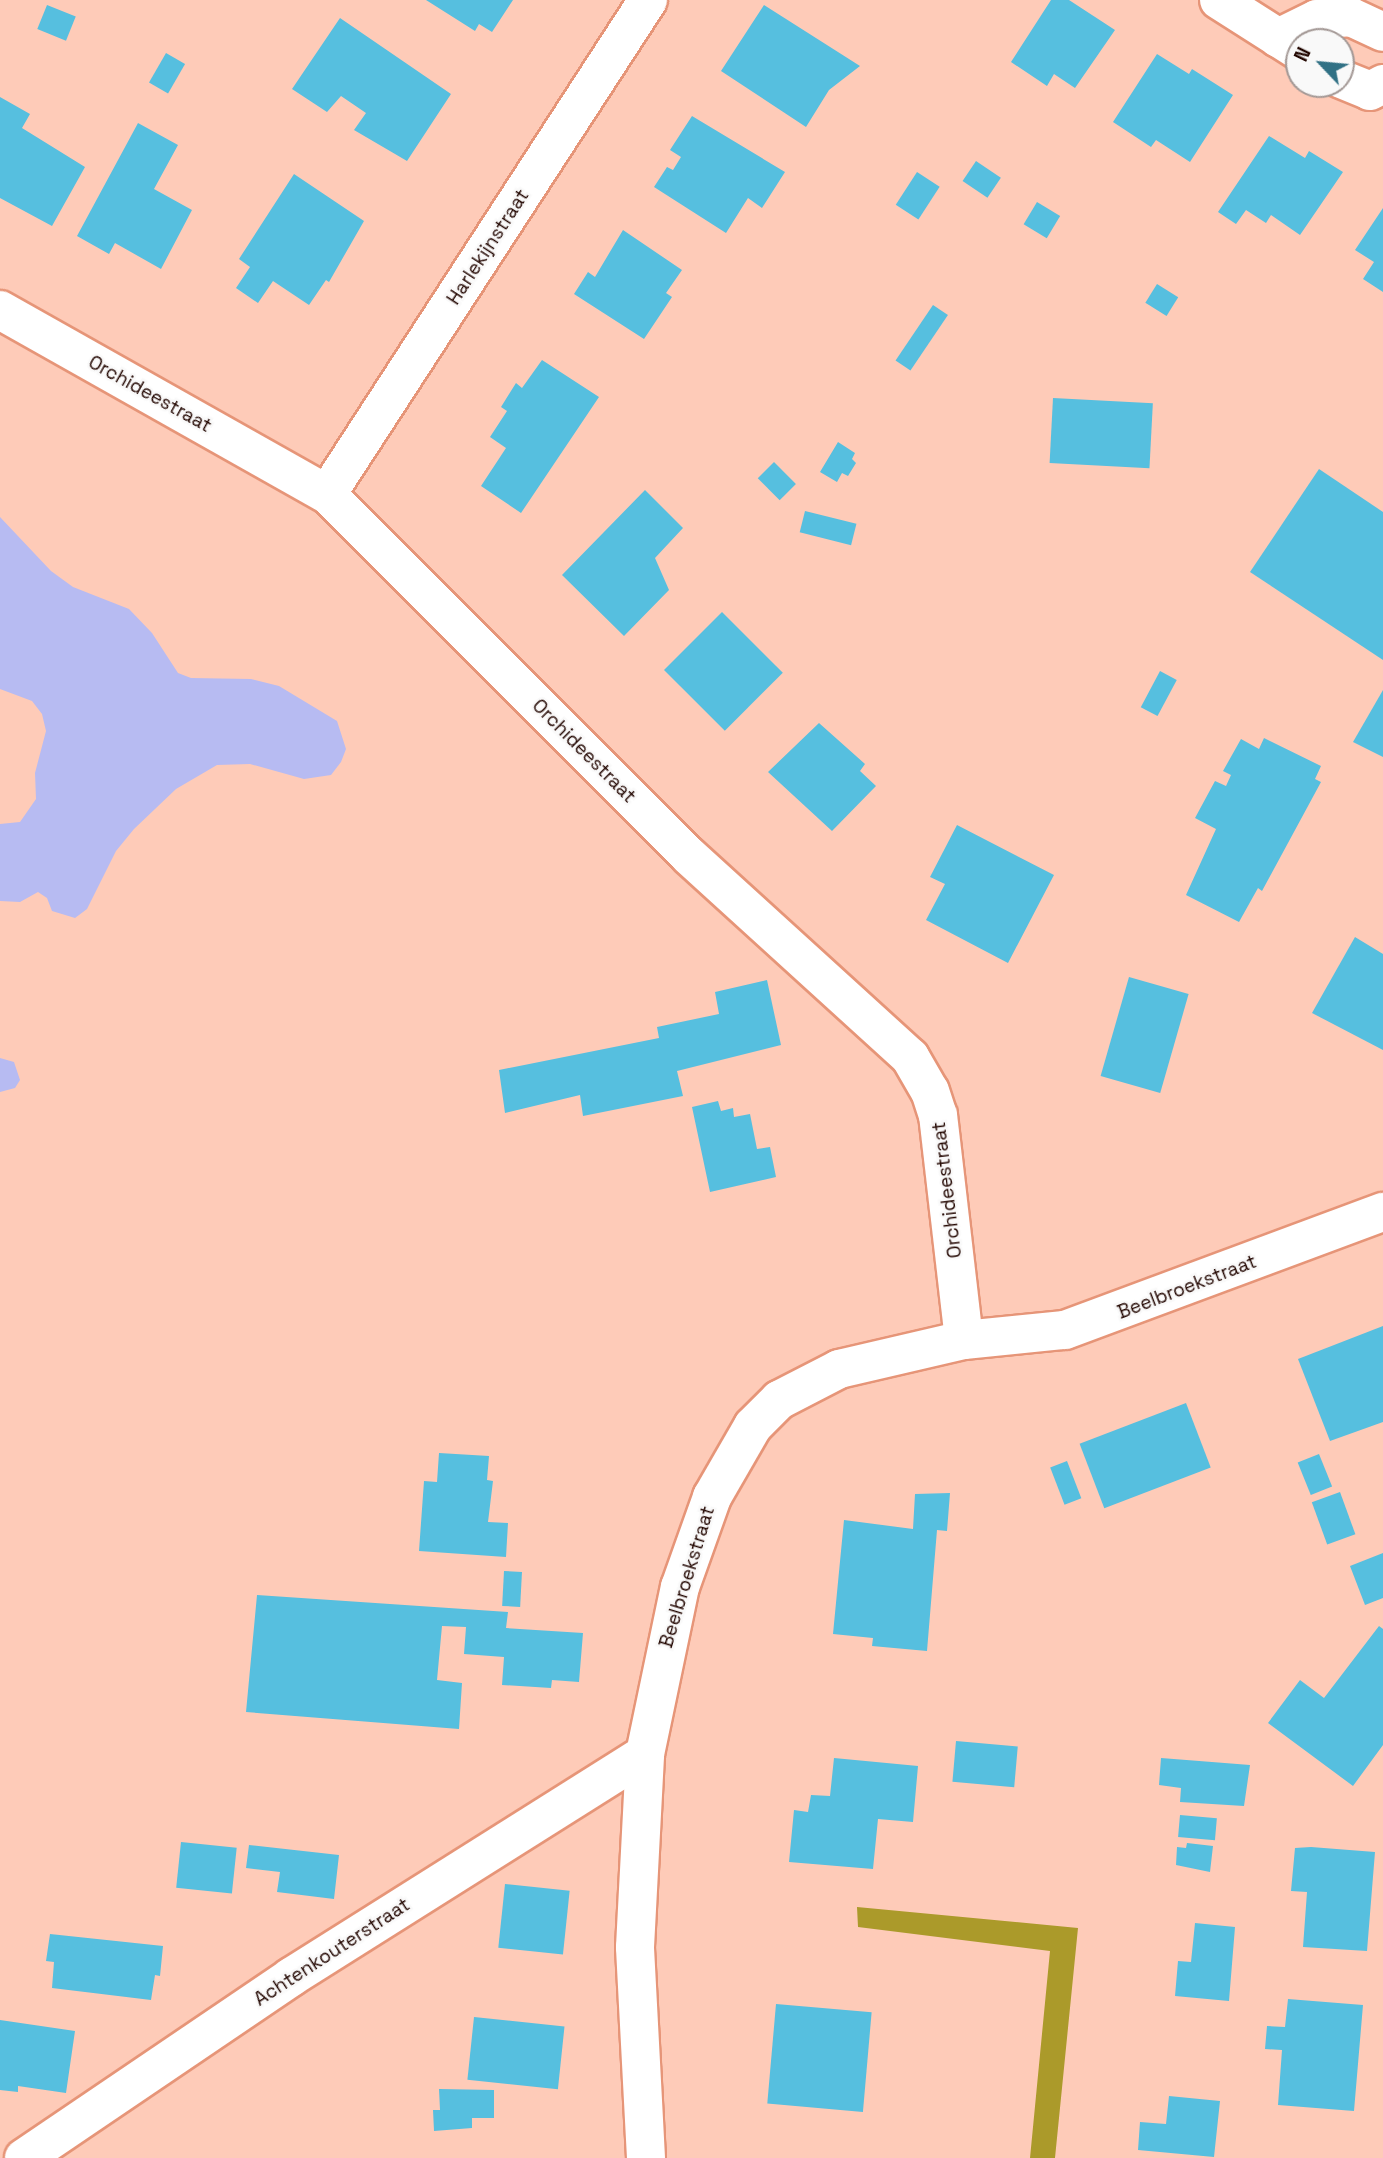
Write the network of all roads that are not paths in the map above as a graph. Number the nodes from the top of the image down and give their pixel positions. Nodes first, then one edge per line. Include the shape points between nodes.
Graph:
1 (648, 0) edge
2 (1219, 0) edge
3 (1307, 28) edge
4 (1383, 32) edge
5 (1285, 42) edge
6 (1383, 84) edge
7 (1355, 85) edge
8 (0, 310) edge
9 (327, 494) junction
10 (1383, 1212) edge
11 (964, 1340) junction
12 (645, 1754) junction
13 (24, 2158) edge
14 (646, 2158) edge

1 - 9 street, Harlekijnstraat
2 - 5 street
3 - 4 street via 1317,19 1351,17
6 - 7 street via 1370,91
8 - 9 street, Orchideestraat
9 - 11 street, Orchideestraat via 689,856 918,1068 930,1091 943,1145
10 - 11 street, Beelbroekstraat via 1077,1326
11 - 12 street, Beelbroekstraat via 839,1369 779,1400 752,1426 712,1497 680,1587
12 - 13 street, Achtenkouterstraat via 290,1977
12 - 14 street, Beelbroekstraat via 635,1947

